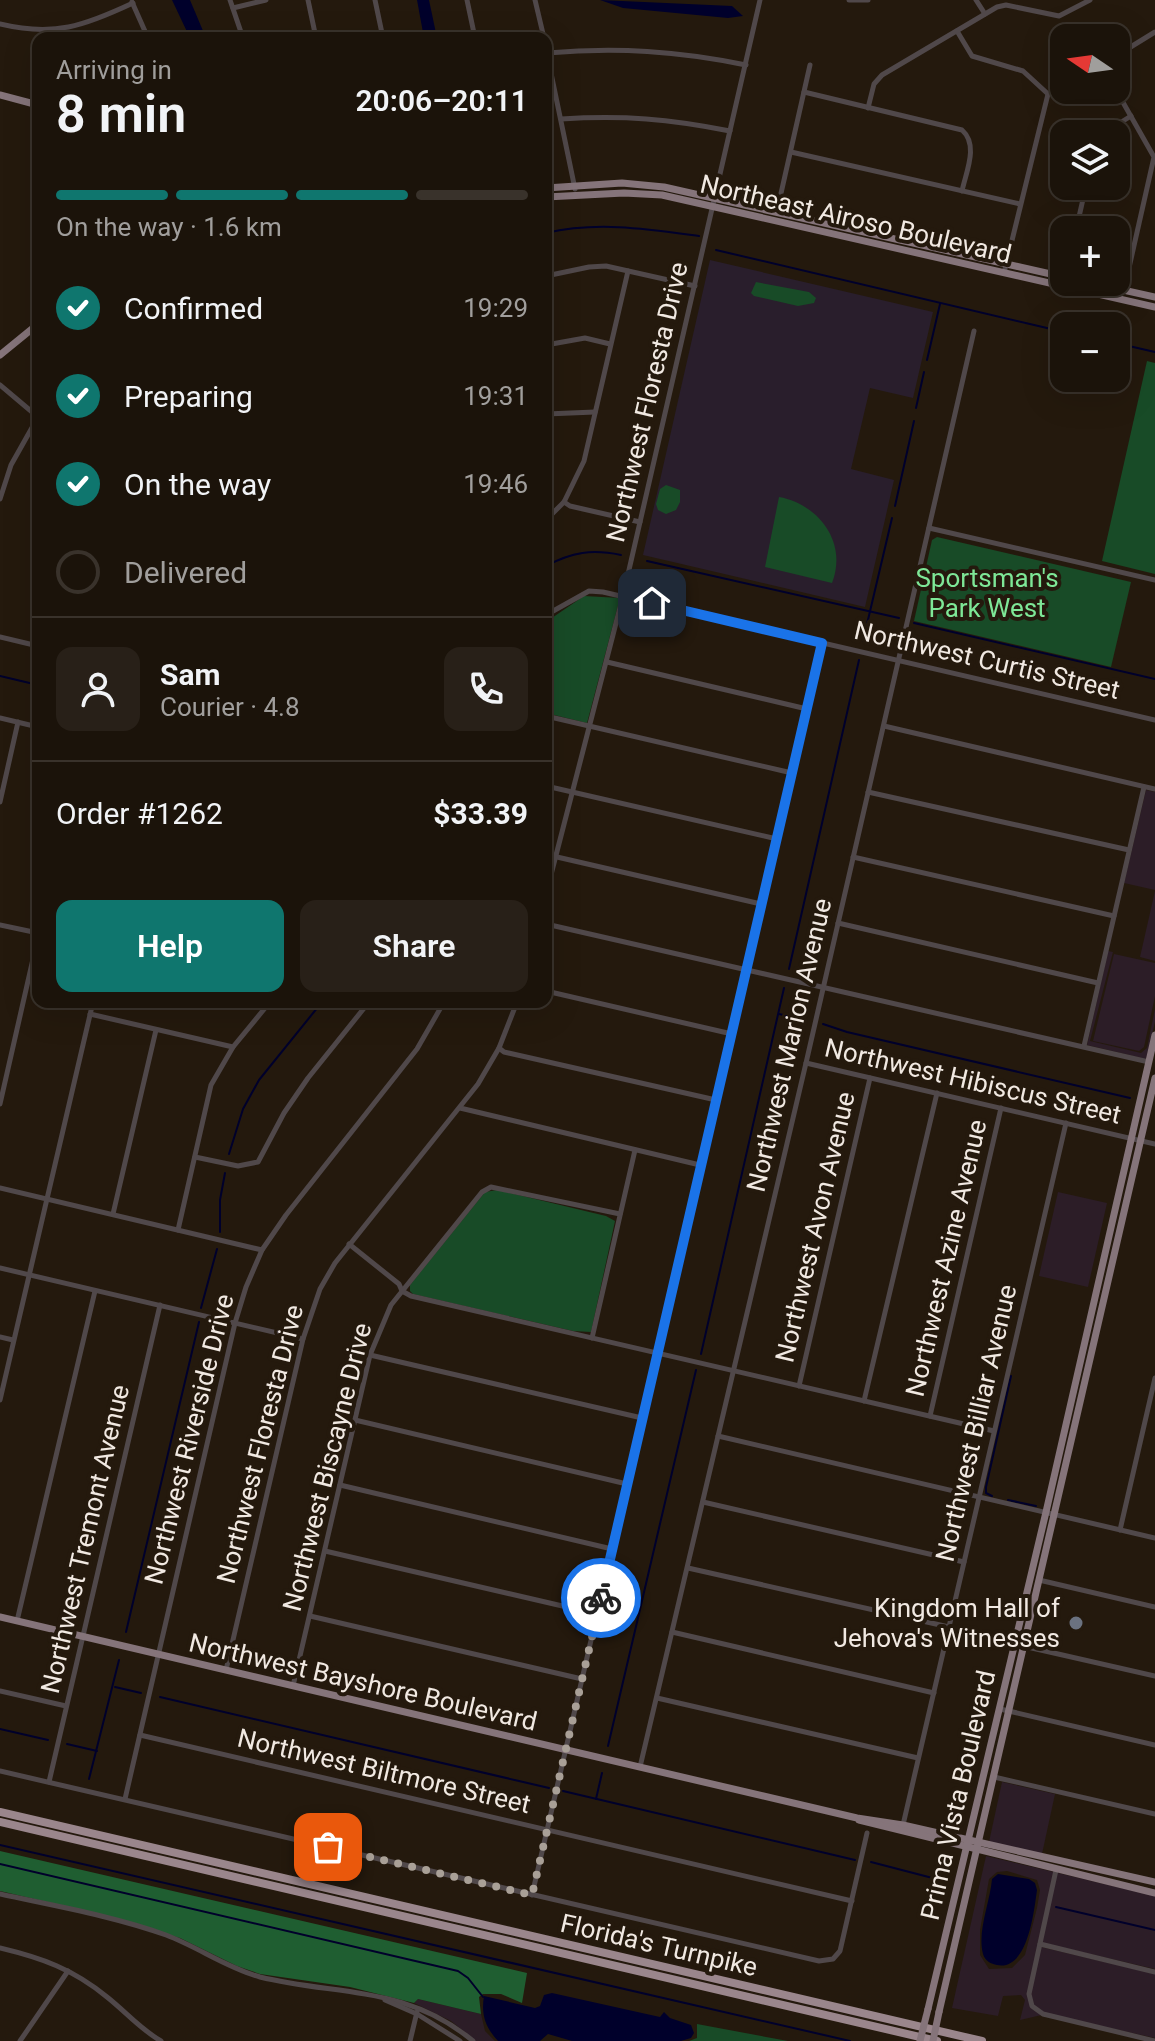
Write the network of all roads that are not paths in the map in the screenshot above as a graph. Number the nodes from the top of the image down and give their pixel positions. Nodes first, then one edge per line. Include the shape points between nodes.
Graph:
1 (230, 0) edge
2 (266, 0) edge
3 (308, 0) edge
4 (375, 0) edge
5 (467, 0) edge
6 (535, 0) edge
7 (760, 0) edge
8 (849, 0) edge
9 (868, 0) edge
10 (976, 0) edge
11 (1090, 0) edge
12 (132, 2) edge
13 (233, 8) junction
14 (985, 14) junction
15 (0, 24) edge
16 (957, 31) junction
17 (145, 32) edge
18 (241, 32) edge
19 (315, 32) edge
20 (382, 32) edge
21 (474, 32) edge
22 (543, 32) edge
23 (1155, 32) edge
24 (1130, 47) edge
25 (552, 51) edge
26 (746, 65) junction
27 (810, 65) dead end
28 (552, 78) edge
29 (804, 92) junction
30 (1048, 94) joint
31 (0, 95) edge
32 (32, 103) edge
33 (1124, 104) edge
34 (868, 108) junction
35 (1131, 116) junction
36 (561, 119) junction
37 (1125, 120) edge
38 (730, 131) junction
39 (791, 152) junction
40 (552, 188) edge
41 (575, 189) junction
42 (962, 191) junction
43 (552, 195) edge
44 (714, 202) junction
45 (1020, 204) junction
46 (777, 211) junction
47 (1130, 264) edge
48 (1005, 269) junction
49 (628, 271) junction
50 (552, 275) edge
51 (1050, 275) edge
52 (695, 286) junction
53 (1130, 291) edge
54 (1155, 297) edge
55 (1155, 307) edge
56 (32, 329) edge
57 (974, 331) dead end
58 (552, 344) edge
59 (610, 344) junction
60 (0, 355) edge
61 (0, 385) edge
62 (32, 412) edge
63 (595, 412) junction
64 (552, 414) edge
65 (32, 428) edge
66 (0, 499) edge
67 (564, 502) junction
68 (552, 514) edge
69 (640, 522) junction
70 (929, 528) junction
71 (1155, 580) edge
72 (623, 596) junction
73 (552, 612) edge
74 (0, 637) edge
75 (822, 643) junction
76 (32, 645) edge
77 (899, 661) junction
78 (607, 662) junction
79 (807, 709) junction
80 (552, 717) edge
81 (0, 718) edge
82 (1155, 720) edge
83 (18, 722) junction
84 (32, 726) edge
85 (589, 726) junction
86 (884, 726) junction
87 (792, 773) junction
88 (552, 787) edge
89 (1144, 787) junction
90 (1155, 789) edge
91 (572, 792) junction
92 (868, 792) junction
93 (0, 802) edge
94 (777, 839) junction
95 (1129, 850) junction
96 (557, 857) junction
97 (853, 857) junction
98 (552, 874) edge
99 (761, 904) junction
100 (1114, 916) junction
101 (838, 923) junction
102 (0, 925) edge
103 (552, 925) edge
104 (32, 933) edge
105 (32, 962) edge
106 (747, 970) junction
107 (1098, 983) junction
108 (823, 988) junction
109 (552, 992) edge
110 (92, 1008) edge
111 (265, 1008) edge
112 (364, 1008) edge
113 (441, 1008) edge
114 (515, 1008) edge
115 (90, 1014) junction
116 (156, 1030) junction
117 (732, 1034) junction
118 (1155, 1035) edge
119 (1084, 1046) junction
120 (233, 1047) junction
121 (499, 1048) junction
122 (1149, 1062) junction
123 (806, 1063) junction
124 (870, 1078) junction
125 (1155, 1078) edge
126 (937, 1093) junction
127 (716, 1100) junction
128 (0, 1104) edge
129 (460, 1108) junction
130 (1001, 1108) junction
131 (1066, 1123) junction
132 (1136, 1139) junction
133 (1155, 1144) edge
134 (635, 1150) junction
135 (195, 1157) junction
136 (700, 1165) junction
137 (0, 1188) edge
138 (47, 1199) junction
139 (113, 1214) junction
140 (620, 1214) junction
141 (178, 1230) junction
142 (349, 1244) junction
143 (262, 1250) junction
144 (0, 1268) edge
145 (29, 1275) junction
146 (95, 1291) junction
147 (402, 1291) junction
148 (160, 1305) junction
149 (235, 1323) junction
150 (0, 1337) edge
151 (592, 1338) junction
152 (303, 1339) junction
153 (13, 1340) junction
154 (658, 1353) junction
155 (370, 1355) junction
156 (733, 1371) junction
157 (1155, 1378) edge
158 (799, 1386) junction
159 (0, 1400) edge
160 (864, 1401) junction
161 (930, 1416) junction
162 (642, 1418) junction
163 (355, 1420) junction
164 (994, 1431) junction
165 (718, 1436) junction
166 (627, 1484) junction
167 (340, 1485) junction
168 (979, 1497) junction
169 (703, 1502) junction
170 (1050, 1513) junction
171 (1120, 1530) junction
172 (1155, 1538) edge
173 (612, 1549) junction
174 (325, 1551) junction
175 (964, 1562) junction
176 (688, 1568) junction
177 (1039, 1580) junction
178 (1155, 1607) edge
179 (597, 1614) junction
180 (310, 1616) junction
181 (0, 1617) edge
182 (17, 1621) junction
183 (949, 1627) junction
184 (672, 1632) junction
185 (83, 1636) junction
186 (1023, 1646) junction
187 (159, 1654) junction
188 (226, 1670) junction
189 (1155, 1676) edge
190 (582, 1679) junction
191 (293, 1686) junction
192 (0, 1691) edge
193 (934, 1693) junction
194 (657, 1698) junction
195 (66, 1706) junction
196 (1004, 1710) junction
197 (140, 1735) junction
198 (1155, 1745) edge
199 (565, 1750) junction
200 (918, 1758) junction
201 (640, 1767) junction
202 (0, 1771) edge
203 (994, 1777) junction
204 (49, 1782) junction
205 (125, 1799) junction
206 (0, 1812) edge
207 (1155, 1814) edge
208 (857, 1818) junction
209 (0, 1822) edge
210 (903, 1825) junction
211 (546, 1829) junction
212 (867, 1833) dead end
213 (966, 1843) junction
214 (977, 1846) junction
215 (1056, 1870) junction
216 (1139, 1878) junction
217 (1095, 1880) junction
218 (1155, 1884) edge
219 (1140, 1890) junction
220 (1155, 1893) edge
221 (0, 1894) edge
222 (532, 1895) junction
223 (852, 1901) junction
224 (1040, 1944) junction
225 (0, 1948) edge
226 (68, 1971) junction
227 (1155, 1972) edge
228 (418, 2010) junction
229 (20, 2041) edge
230 (161, 2041) edge
231 (410, 2041) edge
232 (460, 2041) edge
233 (473, 2041) edge
234 (920, 2041) edge
235 (935, 2041) edge
236 (982, 2041) edge
237 (1155, 2041) edge

1 - 13 street
2 - 13 street
3 - 19 street
4 - 20 street
5 - 21 street
6 - 22 street
7 - 26 street, Northwest Floresta Drive
8 - 9 street
10 - 14 street
11 - 14 street via 1062,16 1006,5
12 - 15 street via 63,29
12 - 17 street
13 - 18 street
14 - 16 street
16 - 30 street via 972,56 1023,71
16 - 34 street via 882,75
23 - 24 street
25 - 26 street via 635,49
26 - 38 street, Northwest Floresta Drive
27 - 29 street
28 - 36 street
29 - 34 street
29 - 39 street
30 - 45 street
31 - 32 main road
33 - 35 street
34 - 42 street via 968,135 972,145
35 - 37 street
35 - 47 street via 1153,150 1154,161
36 - 38 street via 649,118
36 - 41 street
38 - 44 street, Northwest Floresta Drive
39 - 42 street
39 - 46 street
40 - 41 main road, Northeast Airoso Boulevard
41 - 43 main road, Northeast Airoso Boulevard
41 - 44 main road, Northeast Airoso Boulevard via 622,183 664,187
42 - 45 street
44 - 46 main road, Northeast Airoso Boulevard
44 - 48 main road, Northeast Airoso Boulevard
44 - 52 street, Northwest Floresta Drive
45 - 48 street
46 - 48 main road, Northeast Airoso Boulevard
48 - 51 main road, Northeast Airoso Boulevard
48 - 55 main road, Northeast Airoso Boulevard
49 - 50 street via 606,266
49 - 52 street
49 - 59 street
52 - 69 street, Northwest Floresta Drive
53 - 54 main road
56 - 60 main road
57 - 70 street, Northwest Marion Avenue
58 - 59 street via 585,338
59 - 63 street
61 - 62 street
63 - 64 street
63 - 67 street via 584,461
65 - 66 street
67 - 68 street
67 - 69 street
69 - 72 street, Northwest Floresta Drive
70 - 71 street
70 - 77 street, Northwest Marion Avenue
72 - 73 street, Northwest Curtis Street via 589,591
72 - 75 street, Northwest Curtis Street
72 - 78 street, Northwest Floresta Drive
74 - 76 street
75 - 77 street, Northwest Curtis Street
75 - 79 street
77 - 82 street, Northwest Curtis Street
77 - 86 street, Northwest Marion Avenue
78 - 79 street
78 - 85 street, Northwest Floresta Drive
79 - 87 street
80 - 85 street
81 - 83 street
83 - 84 street
83 - 93 street
85 - 87 street
85 - 91 street, Northwest Floresta Drive
86 - 89 street
86 - 92 street, Northwest Marion Avenue
87 - 94 street
88 - 91 street
89 - 90 street
89 - 95 street
91 - 94 street
91 - 96 street, Northwest Floresta Drive
92 - 95 street
92 - 97 street, Northwest Marion Avenue
94 - 99 street
95 - 100 street
96 - 98 street, Northwest Floresta Drive
96 - 99 street
97 - 100 street
97 - 101 street, Northwest Marion Avenue
99 - 106 street
100 - 107 street
101 - 107 street
101 - 108 street, Northwest Marion Avenue
102 - 104 street
103 - 106 street
105 - 128 street
106 - 108 street
106 - 117 street
107 - 119 street
108 - 119 street
108 - 123 street, Northwest Marion Avenue
109 - 117 street
110 - 115 street
111 - 120 street
112 - 135 street via 308,1078 258,1162 238,1166
113 - 143 street, Northwest Riverside Drive via 417,1049
114 - 121 street, Northwest Floresta Drive
115 - 116 street
115 - 138 street
116 - 120 street
116 - 139 street
117 - 127 street
118 - 122 main road
119 - 122 street
120 - 135 street via 211,1085
121 - 127 street
121 - 129 street, Northwest Floresta Drive
122 - 132 main road
123 - 124 street, Northwest Hibiscus Street
123 - 156 street, Northwest Marion Avenue
124 - 126 street, Northwest Hibiscus Street
124 - 158 street, Northwest Avon Avenue
125 - 132 main road
126 - 130 street, Northwest Hibiscus Street
126 - 160 street
127 - 136 street
129 - 134 street
129 - 142 street, Northwest Floresta Drive
130 - 131 street, Northwest Hibiscus Street
130 - 161 street, Northwest Azine Avenue
131 - 132 street, Northwest Hibiscus Street
131 - 164 street, Northwest Billiar Avenue
132 - 133 street, Northwest Hibiscus Street
132 - 170 main road
134 - 136 street
134 - 140 street
135 - 141 street
136 - 154 street
137 - 138 street
138 - 139 street
138 - 145 street
139 - 141 street
140 - 147 street, Northwest Biscayne Drive via 491,1187
140 - 151 street
141 - 143 street
142 - 147 street
142 - 152 street, Northwest Floresta Drive via 320,1289
143 - 149 street, Northwest Riverside Drive
144 - 145 street
145 - 146 street
145 - 153 street
146 - 148 street
146 - 182 street
147 - 151 street
147 - 155 street, Northwest Biscayne Drive
148 - 149 street
148 - 185 street, Northwest Tremont Avenue
149 - 152 street
149 - 187 street, Northwest Riverside Drive
150 - 153 street
151 - 154 street
152 - 188 street, Northwest Floresta Drive
153 - 159 street
154 - 156 street
154 - 162 street
155 - 162 street
155 - 163 street, Northwest Biscayne Drive
156 - 158 street
156 - 165 street, Northwest Marion Avenue
157 - 171 street
158 - 160 street
160 - 161 street
161 - 164 street
162 - 166 street
163 - 166 street
163 - 167 street, Northwest Biscayne Drive
164 - 168 street, Northwest Billiar Avenue
165 - 168 street
165 - 169 street, Northwest Marion Avenue
166 - 173 street
167 - 173 street
167 - 174 street, Northwest Biscayne Drive
168 - 170 street
168 - 175 street, Northwest Billiar Avenue
169 - 175 street
169 - 176 street, Northwest Marion Avenue
170 - 171 street
170 - 177 main road, Prima Vista Boulevard
170 - 196 main road, Prima Vista Boulevard
171 - 172 street
173 - 179 street
174 - 179 street
174 - 180 street, Northwest Biscayne Drive
175 - 183 street, Northwest Billiar Avenue
176 - 183 street
176 - 184 street, Northwest Marion Avenue
177 - 178 street
177 - 186 main road, Prima Vista Boulevard
179 - 190 street
180 - 190 street
180 - 191 street, Northwest Biscayne Drive
181 - 182 main road, Northwest Bayshore Boulevard
182 - 185 main road, Northwest Bayshore Boulevard
183 - 193 street, Northwest Billiar Avenue
184 - 193 street
184 - 194 street, Northwest Marion Avenue
185 - 187 main road, Northwest Bayshore Boulevard
185 - 195 street, Northwest Tremont Avenue
186 - 189 street
186 - 196 main road, Prima Vista Boulevard
187 - 188 main road, Northwest Bayshore Boulevard
187 - 197 street, Northwest Riverside Drive
188 - 191 main road, Northwest Bayshore Boulevard
190 - 199 street
191 - 199 main road, Northwest Bayshore Boulevard
192 - 195 street
193 - 200 street, Northwest Billiar Avenue
194 - 200 street
194 - 201 street, Northwest Marion Avenue
195 - 204 street, Northwest Tremont Avenue
196 - 198 street
196 - 203 main road, Prima Vista Boulevard
196 - 213 main road, Prima Vista Boulevard
197 - 205 street, Northwest Riverside Drive
197 - 211 street, Northwest Biltmore Street
199 - 201 main road, Northwest Bayshore Boulevard
199 - 211 street
200 - 210 street, Northwest Billiar Avenue
201 - 208 main road, Northwest Bayshore Boulevard
202 - 204 street
203 - 207 street
203 - 214 main road, Prima Vista Boulevard
204 - 205 street
205 - 222 street
206 - 236 highway, Florida's Turnpike
208 - 210 main road, Northwest Bayshore Boulevard
208 - 213 main road, Northwest Bayshore Boulevard
209 - 235 highway, Florida's Turnpike
210 - 213 main road, Northwest Bayshore Boulevard
211 - 222 street
211 - 223 street, Northwest Biltmore Street
212 - 223 street
213 - 214 main road
213 - 234 main road, Prima Vista Boulevard, bridge
214 - 215 main road
214 - 216 main road
214 - 235 main road, Prima Vista Boulevard, bridge
215 - 217 main road
215 - 224 street
216 - 217 main road via 1130,1884
216 - 218 main road
217 - 219 main road
218 - 219 main road
219 - 220 main road
221 - 228 street via 156,1932 259,1977 370,1994
222 - 223 street via 819,1961 833,1959 840,1951
224 - 227 street
224 - 237 street via 1029,1994 1036,2011
225 - 226 street
226 - 229 street
226 - 230 street
228 - 231 street
228 - 232 street
228 - 233 street

